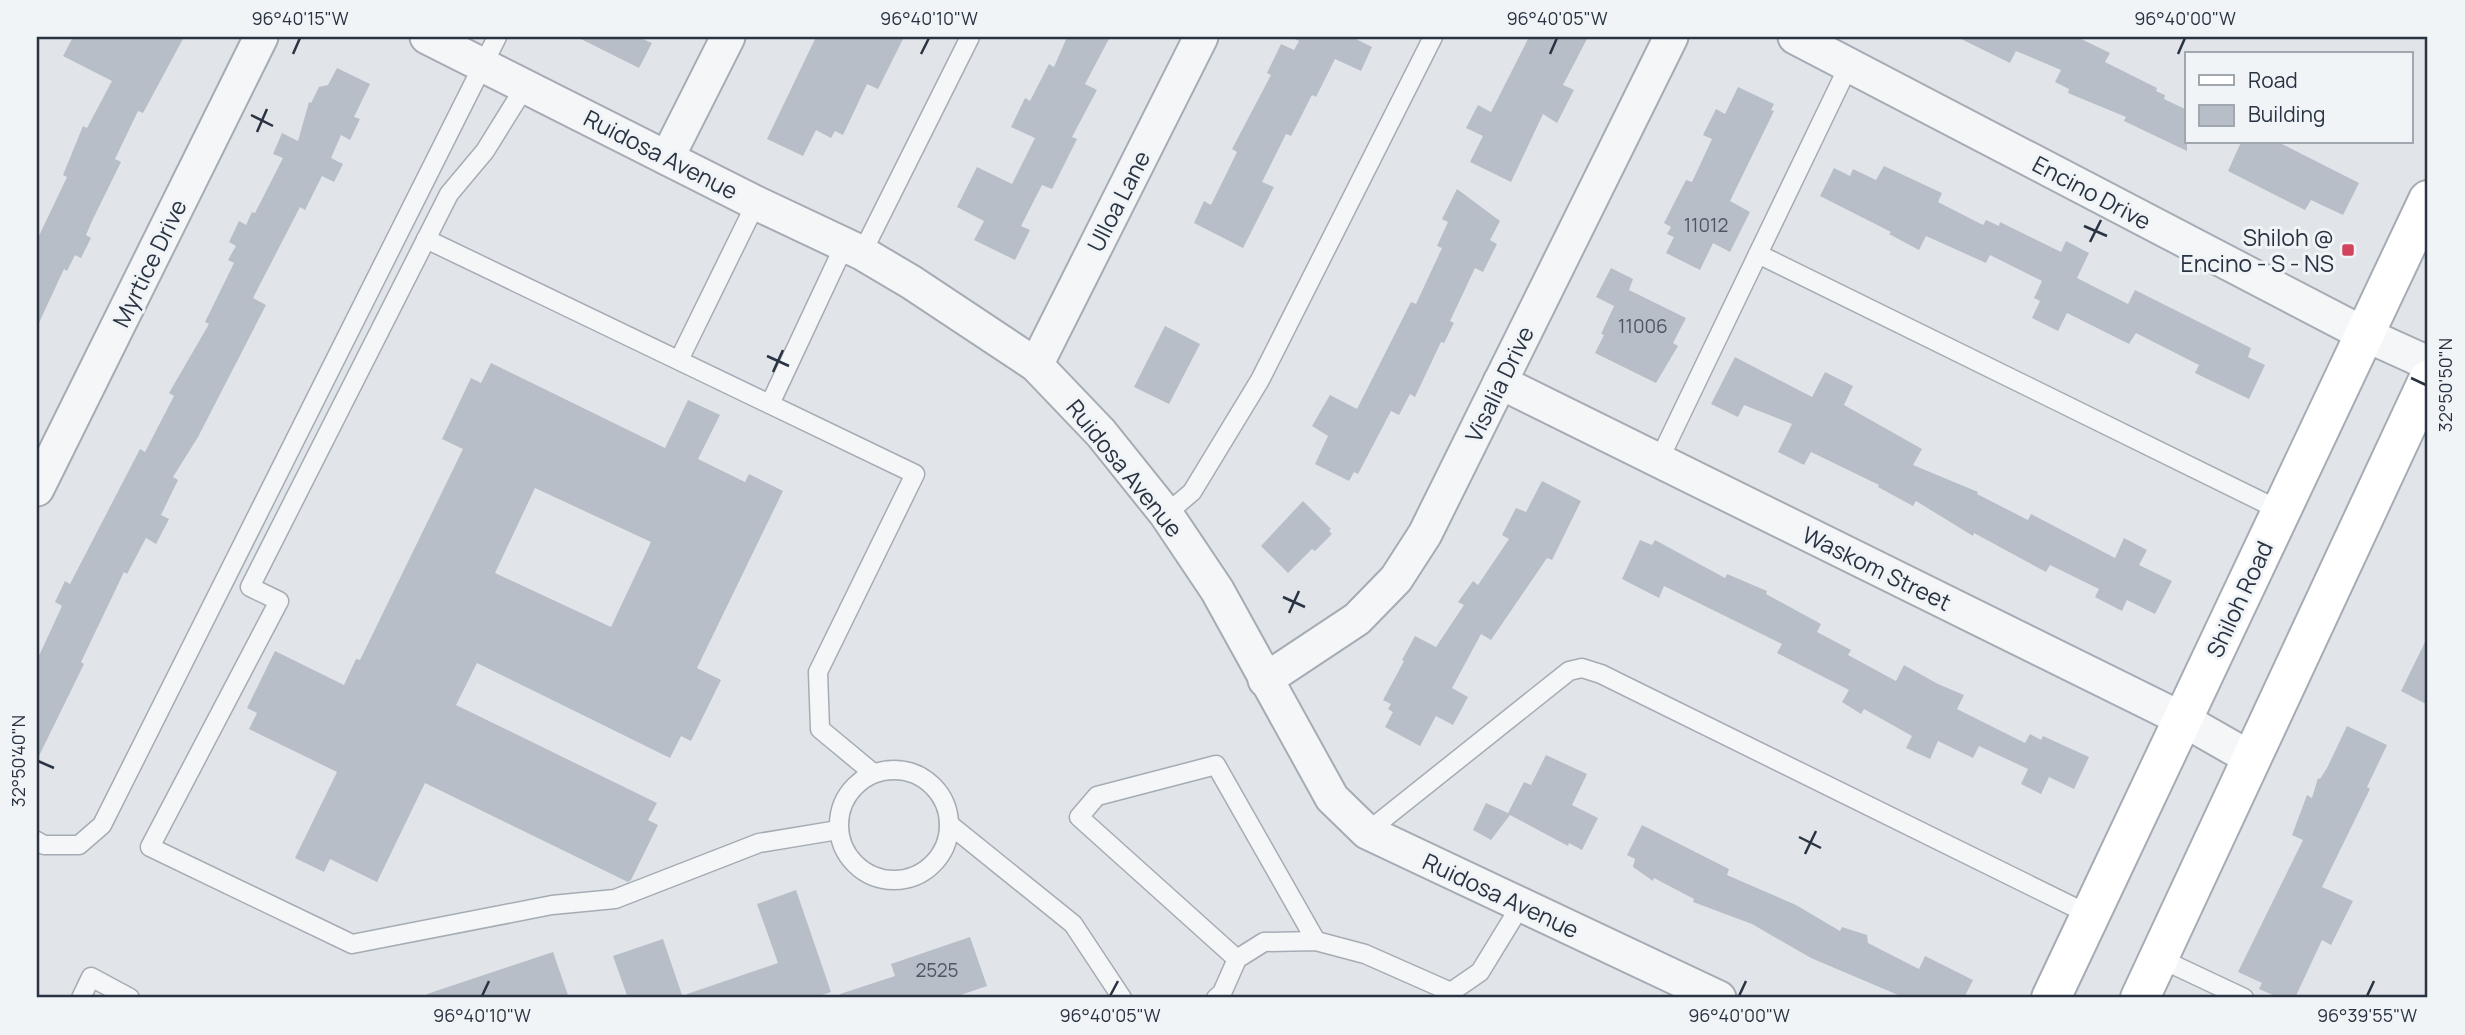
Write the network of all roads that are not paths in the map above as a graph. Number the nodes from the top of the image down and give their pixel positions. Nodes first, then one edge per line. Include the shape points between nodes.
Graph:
1 (261, 37) edge
2 (427, 37) edge
3 (729, 37) edge
4 (971, 37) edge
5 (1201, 37) edge
6 (1433, 37) edge
7 (1671, 37) edge
8 (1795, 37) edge
9 (490, 51) edge
10 (1849, 65) junction
11 (526, 85) junction
12 (667, 158) junction
13 (2428, 200) edge
14 (756, 203) junction
15 (426, 239) junction
16 (853, 249) junction
17 (1758, 254) junction
18 (2364, 334) junction
19 (679, 360) junction
20 (2428, 363) edge
21 (1036, 365) junction
22 (2428, 380) edge
23 (1500, 382) junction
24 (770, 404) junction
25 (1659, 460) junction
26 (37, 489) edge
27 (2281, 511) junction
28 (1166, 514) junction
29 (1265, 680) junction
30 (2182, 719) junction
31 (2252, 759) junction
32 (873, 773) junction
33 (949, 824) junction
34 (838, 830) junction
35 (1367, 832) junction
36 (37, 841) edge
37 (1521, 905) junction
38 (2090, 915) junction
39 (1316, 941) junction
40 (2159, 958) junction
41 (1237, 960) junction
42 (81, 998) edge
43 (130, 998) edge
44 (1122, 998) edge
45 (1216, 998) edge
46 (1719, 998) edge
47 (2051, 998) edge
48 (2140, 998) edge
49 (2244, 998) edge

1 - 26 street, Myrtice Drive
2 - 9 street, Ruidosa Avenue
3 - 12 street
4 - 16 lane
5 - 21 street, Ulloa Lane
6 - 28 lane via 1260,380 1192,492
7 - 23 street, Visalia Drive
8 - 10 street, Encino Drive
9 - 11 street, Ruidosa Avenue
9 - 36 lane via 102,825 79,845
10 - 17 lane
10 - 18 street, Encino Drive
11 - 12 street, Ruidosa Avenue
11 - 15 lane via 485,151 449,194
12 - 14 street, Ruidosa Avenue
13 - 18 main road, Shiloh Road
14 - 16 street, Ruidosa Avenue
14 - 19 lane
15 - 19 lane
15 - 34 lane via 250,587 279,601 150,847 352,944 552,905 615,899 758,843
16 - 21 street, Ruidosa Avenue
16 - 24 lane
17 - 25 lane
17 - 27 lane
18 - 20 street, Encino Drive
18 - 27 main road, Shiloh Road
19 - 24 lane
21 - 28 street, Ruidosa Avenue via 1101,433
22 - 31 main road
23 - 25 street, Waskom Street
23 - 29 street, Visalia Drive via 1425,534 1396,579 1357,619
24 - 32 lane via 915,474 818,671 820,729
25 - 30 street, Waskom Street
27 - 30 main road, Shiloh Road
28 - 29 street, Ruidosa Avenue via 1217,590
29 - 35 street, Ruidosa Avenue via 1332,798
30 - 31 street, Waskom Street
30 - 38 main road, Shiloh Road
31 - 40 main road
32 - 33 lane via 898,769 932,783 943,798
32 - 34 lane via 850,789 841,804
33 - 34 lane via 943,851 932,866 897,880 862,870 848,857
33 - 44 lane via 1073,924
35 - 37 street, Ruidosa Avenue
35 - 38 lane via 1569,671 1582,668
37 - 39 lane via 1479,972 1451,992 1365,954
37 - 46 street, Ruidosa Avenue
38 - 47 main road, Shiloh Road
39 - 41 lane via 1264,942
39 - 41 lane via 1216,765 1097,796 1079,817
40 - 48 main road
40 - 49 lane
41 - 45 lane
42 - 43 lane via 92,977

